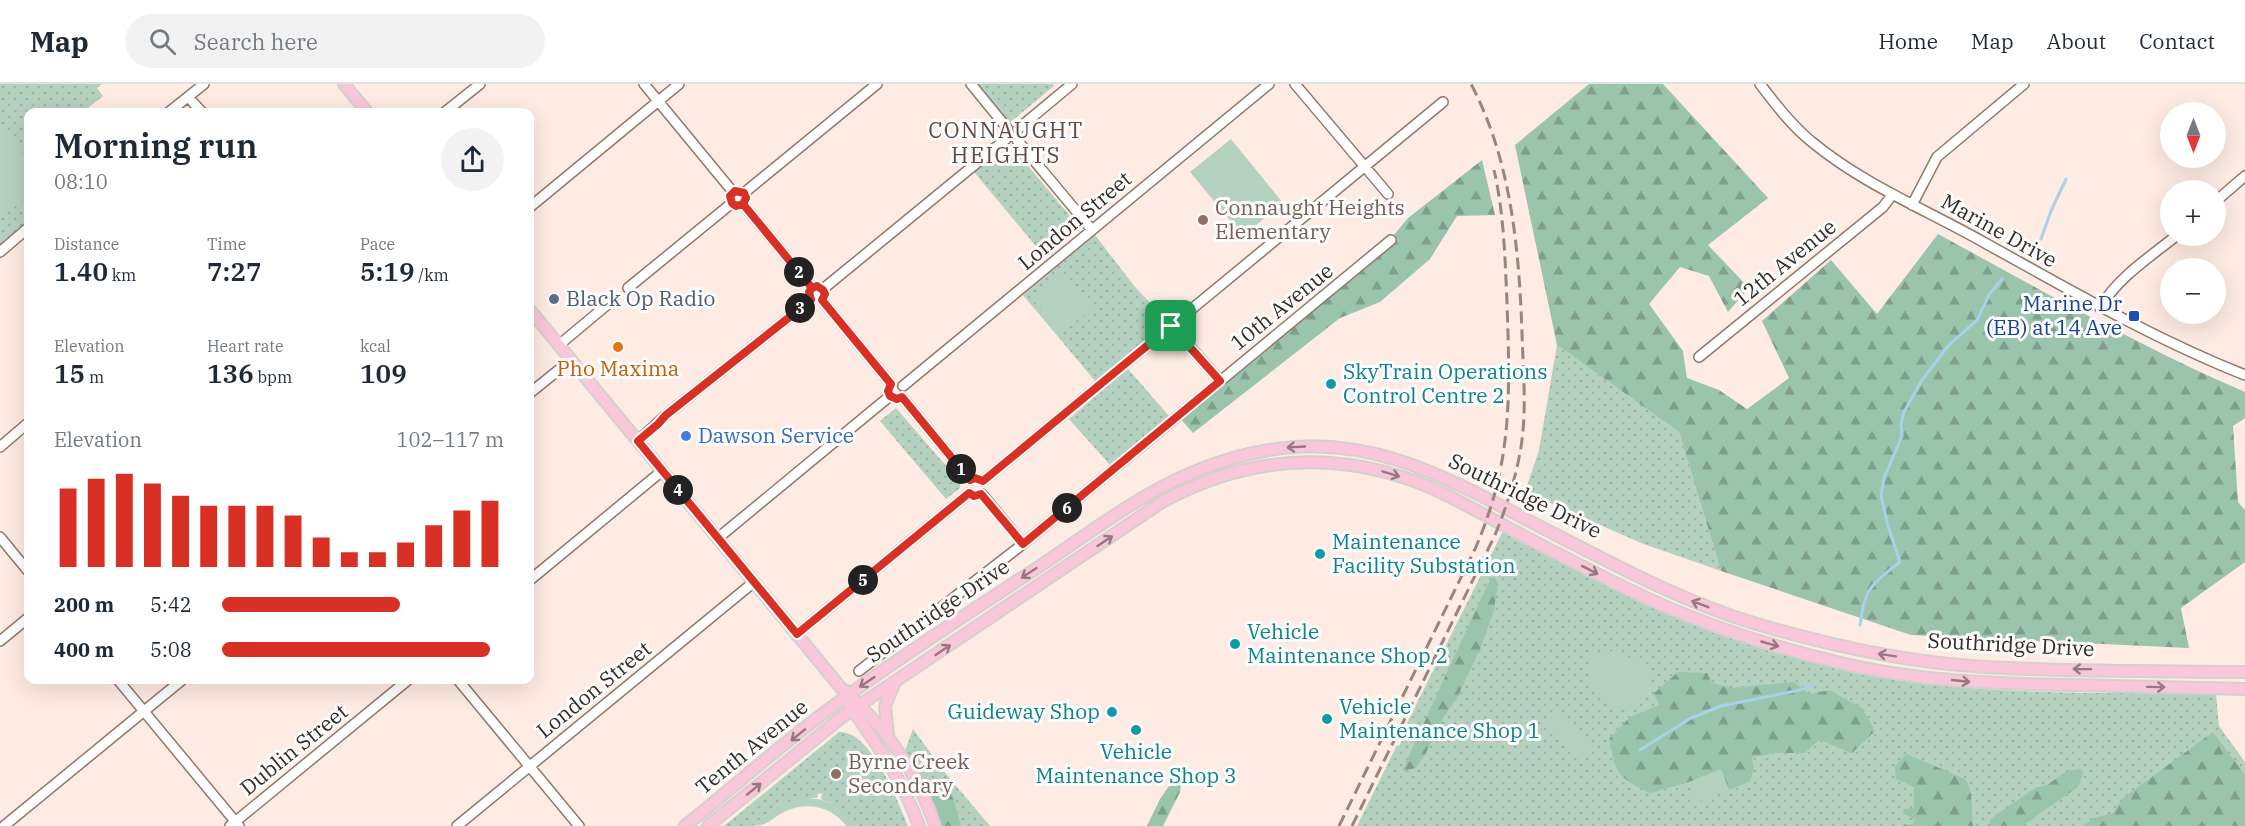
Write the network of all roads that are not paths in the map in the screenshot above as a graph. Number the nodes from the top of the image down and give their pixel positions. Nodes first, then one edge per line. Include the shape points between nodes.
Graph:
1 (204, 84) edge
2 (344, 84) edge
3 (480, 84) edge
4 (644, 84) edge
5 (679, 84) edge
6 (877, 84) edge
7 (971, 84) edge
8 (1072, 84) edge
9 (1269, 84) edge
10 (1296, 84) edge
11 (1760, 84) edge
12 (2024, 84) edge
13 (188, 97) junction
14 (658, 101) junction
15 (1443, 102) dead end
16 (174, 108) edge
17 (198, 108) edge
18 (364, 108) edge
19 (450, 108) edge
20 (1007, 128) junction
21 (1018, 129) junction
22 (1006, 139) junction
23 (1017, 140) junction
24 (1365, 166) junction
25 (2245, 176) edge
26 (733, 192) junction
27 (2226, 192) edge
28 (744, 193) junction
29 (1388, 194) dead end
30 (1892, 195) junction
31 (732, 203) junction
32 (534, 204) edge
33 (743, 204) junction
34 (1912, 205) junction
35 (1092, 230) junction
36 (24, 231) edge
37 (1391, 240) dead end
38 (2164, 246) edge
39 (0, 252) edge
40 (628, 288) dead end
41 (812, 288) junction
42 (823, 290) junction
43 (614, 299) dead end
44 (811, 300) junction
45 (822, 300) junction
46 (2100, 308) junction
47 (534, 315) edge
48 (1171, 326) junction
49 (559, 345) junction
50 (1699, 357) dead end
51 (571, 360) junction
52 (2245, 375) edge
53 (1220, 381) junction
54 (891, 384) junction
55 (903, 386) junction
56 (534, 390) edge
57 (890, 396) junction
58 (902, 397) junction
59 (24, 426) edge
60 (638, 441) junction
61 (0, 447) edge
62 (1354, 450) junction
63 (1334, 462) junction
64 (662, 471) junction
65 (970, 480) junction
66 (983, 481) junction
67 (969, 493) junction
68 (981, 494) junction
69 (0, 537) edge
70 (718, 538) junction
71 (1023, 544) junction
72 (24, 566) edge
73 (534, 577) edge
74 (754, 582) junction
75 (24, 621) edge
76 (797, 634) junction
77 (0, 641) edge
78 (859, 671) dead end
79 (2245, 672) edge
80 (895, 683) junction
81 (121, 684) edge
82 (177, 684) edge
83 (403, 684) edge
84 (461, 684) edge
85 (2245, 689) edge
86 (845, 694) junction
87 (856, 708) junction
88 (144, 711) junction
89 (888, 735) junction
90 (530, 766) junction
91 (235, 825) edge
92 (4, 826) edge
93 (457, 826) edge
94 (579, 826) edge
95 (685, 826) edge
96 (708, 826) edge
97 (919, 826) edge
98 (935, 826) edge

1 - 13 street
2 - 18 main road
3 - 19 street
4 - 14 street
5 - 14 street
6 - 28 street
7 - 20 street
8 - 21 street
9 - 35 street, London Street
10 - 24 street
11 - 30 street, Marine Drive via 1810,141
12 - 34 street via 1937,157
13 - 16 street
13 - 17 street
14 - 26 street
14 - 32 street
15 - 24 street
20 - 21 street
20 - 22 street
21 - 23 street
22 - 23 street
22 - 42 street
23 - 35 street
24 - 29 street
24 - 48 street
25 - 27 street
26 - 28 street
26 - 31 street
28 - 33 street
30 - 34 street, Marine Drive
30 - 50 street, 12th Avenue via 1883,207
31 - 33 street
31 - 40 street
33 - 41 street
34 - 46 street, Marine Drive
35 - 55 street, London Street
36 - 39 street
37 - 53 street, 10th Avenue
38 - 46 street via 2120,283
41 - 42 street
41 - 44 street
42 - 45 street
43 - 49 street
44 - 45 street
44 - 60 street
45 - 54 street
46 - 52 street, Marine Drive
47 - 49 main road
48 - 53 street
48 - 66 street
49 - 51 main road
51 - 56 street
51 - 60 main road
53 - 71 street, 10th Avenue
54 - 55 street
54 - 57 street
55 - 58 street
57 - 58 street
57 - 70 street
58 - 65 street
59 - 61 street
60 - 64 main road
62 - 63 main road
79 -> 62 main road, Southridge Drive via 1983,667 1884,656 1769,627 1695,602 1450,479 1391,456
62 -> 86 main road, Southridge Drive via 1326,446 1273,449 1221,460 1166,484
80 -> 63 main road, Southridge Drive via 1184,490 1267,465
63 -> 85 main road, Southridge Drive via 1417,482 1669,608 1764,643 1839,663 1967,682
64 - 70 main road
64 - 73 street
65 - 66 street
65 - 67 street
66 - 68 street
67 - 68 street
67 - 76 street
68 - 71 street
69 - 72 street
70 - 74 main road
71 - 78 street, 10th Avenue
74 - 76 main road
74 - 90 street, London Street
75 - 77 street
76 - 86 main road
80 - 87 main road, Southridge Drive
80 - 89 main road via 885,706
81 - 88 street
82 - 88 street
83 - 91 street, Dublin Street
84 - 90 street
86 - 87 main road
86 -> 95 main road, Tenth Avenue
87 - 89 main road
96 -> 87 main road, Tenth Avenue
87 - 97 main road via 892,765
88 - 91 street
88 - 92 street
89 - 98 main road via 912,774
90 - 93 street, London Street
90 - 94 street

